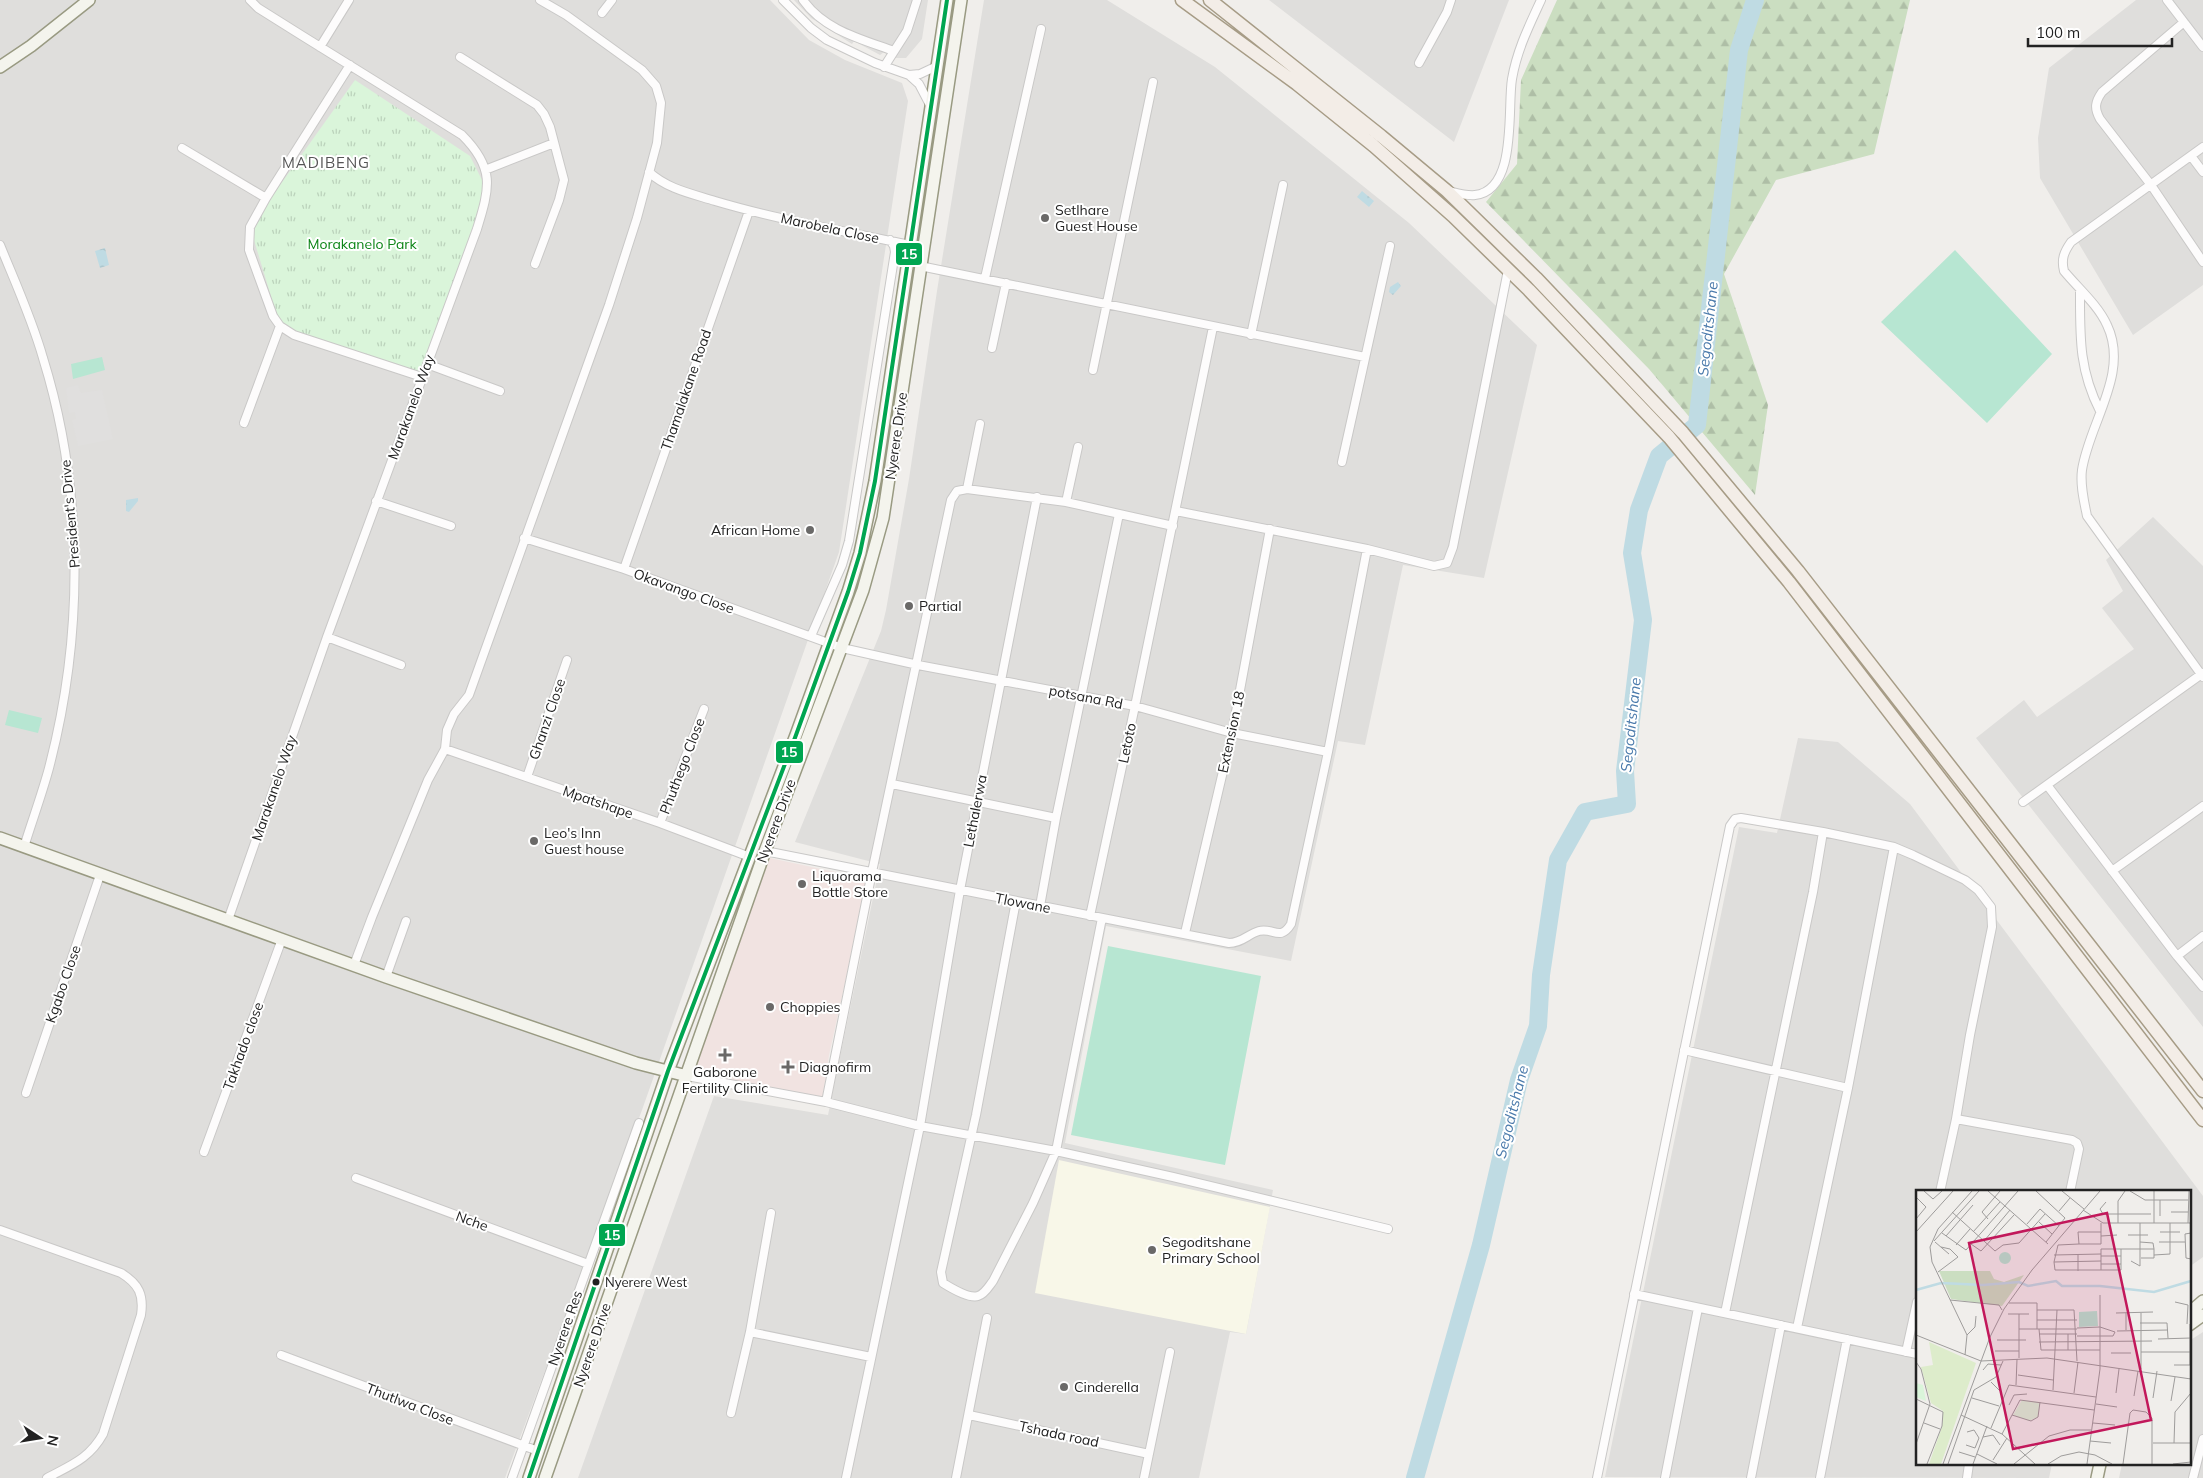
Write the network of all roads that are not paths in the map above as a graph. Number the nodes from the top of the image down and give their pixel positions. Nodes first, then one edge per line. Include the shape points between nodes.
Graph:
1 (89, 0) edge
2 (250, 0) edge
3 (349, 0) edge
4 (540, 0) edge
5 (612, 0) edge
6 (783, 0) edge
7 (803, 0) edge
8 (917, 0) edge
9 (947, 0) edge
10 (961, 0) edge
11 (1182, 0) edge
12 (1210, 0) edge
13 (1451, 0) edge
14 (1541, 0) edge
15 (2167, 0) edge
16 (602, 13) dead end
17 (2184, 22) junction
18 (1041, 29) dead end
19 (320, 47) junction
20 (2203, 47) edge
21 (894, 51) junction
22 (460, 57) dead end
23 (1419, 63) dead end
24 (350, 65) junction
25 (884, 66) junction
26 (937, 66) junction
27 (0, 67) edge
28 (908, 75) junction
29 (1153, 82) dead end
30 (931, 107) junction
31 (554, 144) junction
32 (2203, 147) edge
33 (182, 148) dead end
34 (2190, 156) junction
35 (485, 170) junction
36 (649, 172) junction
37 (2203, 172) edge
38 (1283, 185) dead end
39 (2151, 185) junction
40 (1447, 191) junction
41 (266, 198) junction
42 (749, 211) junction
43 (890, 240) junction
44 (0, 245) edge
45 (910, 245) junction
46 (1390, 246) dead end
47 (2203, 262) edge
48 (536, 264) dead end
49 (920, 266) junction
50 (1508, 270) junction
51 (985, 278) junction
52 (1006, 283) junction
53 (2080, 292) junction
54 (1108, 305) junction
55 (280, 326) junction
56 (1213, 327) junction
57 (1251, 335) junction
58 (992, 348) dead end
59 (1365, 357) junction
60 (427, 364) junction
61 (1093, 370) dead end
62 (422, 377) junction
63 (500, 391) dead end
64 (2100, 411) junction
65 (244, 423) dead end
66 (980, 424) dead end
67 (1078, 447) dead end
68 (1342, 462) dead end
69 (967, 489) junction
70 (1037, 497) junction
71 (376, 501) junction
72 (1066, 502) junction
73 (1176, 512) junction
74 (1119, 514) junction
75 (451, 526) dead end
76 (1173, 526) junction
77 (1270, 529) junction
78 (524, 538) junction
79 (1368, 549) junction
80 (624, 569) junction
81 (811, 636) junction
82 (327, 637) junction
83 (829, 643) junction
84 (842, 648) junction
85 (567, 660) dead end
86 (401, 665) dead end
87 (918, 665) junction
88 (2202, 675) edge
89 (1000, 680) junction
90 (1082, 696) junction
91 (1135, 706) junction
92 (704, 710) dead end
93 (1232, 733) junction
94 (445, 749) junction
95 (1328, 752) junction
96 (527, 777) junction
97 (892, 784) junction
98 (2047, 785) junction
99 (977, 801) junction
100 (2023, 802) dead end
101 (2203, 806) edge
102 (1056, 818) junction
103 (660, 823) junction
104 (1823, 832) junction
105 (0, 838) edge
106 (24, 847) junction
107 (1894, 847) junction
108 (765, 851) junction
109 (750, 858) junction
110 (2112, 871) junction
111 (872, 872) junction
112 (100, 875) junction
113 (960, 890) junction
114 (1016, 902) junction
115 (1040, 906) junction
116 (1090, 916) junction
117 (1102, 918) junction
118 (228, 920) junction
119 (406, 920) dead end
120 (1185, 933) junction
121 (2203, 936) edge
122 (282, 939) junction
123 (2177, 956) junction
124 (354, 965) junction
125 (386, 977) junction
126 (2203, 987) edge
127 (1684, 1050) junction
128 (668, 1071) junction
129 (1775, 1072) junction
130 (687, 1076) junction
131 (1848, 1088) junction
132 (2203, 1091) edge
133 (26, 1093) dead end
134 (826, 1102) junction
135 (1956, 1119) junction
136 (2203, 1120) edge
137 (639, 1123) dead end
138 (920, 1126) junction
139 (971, 1136) junction
140 (1056, 1151) junction
141 (204, 1152) dead end
142 (356, 1178) dead end
143 (1940, 1190) edge
144 (2070, 1190) edge
145 (771, 1213) dead end
146 (1388, 1229) dead end
147 (0, 1230) edge
148 (588, 1264) junction
149 (1634, 1294) junction
150 (2203, 1301) edge
151 (1916, 1307) edge
152 (1698, 1308) junction
153 (2190, 1312) edge
154 (1726, 1313) junction
155 (2203, 1315) edge
156 (986, 1318) dead end
157 (1781, 1324) junction
158 (2190, 1324) edge
159 (1797, 1328) junction
160 (750, 1332) junction
161 (1847, 1339) junction
162 (1170, 1352) dead end
163 (1906, 1352) junction
164 (1916, 1354) edge
165 (281, 1355) dead end
166 (871, 1357) junction
167 (731, 1413) dead end
168 (970, 1415) junction
169 (2203, 1440) edge
170 (523, 1447) junction
171 (538, 1451) junction
172 (1149, 1454) junction
173 (47, 1478) edge
174 (512, 1478) edge
175 (529, 1478) edge
176 (545, 1478) edge
177 (846, 1478) edge
178 (956, 1478) edge
179 (1144, 1478) edge
180 (1597, 1478) edge
181 (1665, 1478) edge
182 (1751, 1478) edge
183 (1820, 1478) edge
184 (2193, 1478) edge

1 - 27 main road
2 - 19 street, Marakanelo Way
3 - 19 street
4 - 36 street via 642,70 656,86 660,103 657,143
5 - 16 street
6 - 25 street via 827,40
7 - 21 street via 810,10 843,33
8 - 21 street via 906,31
9 - 26 main road, Nyerere Drive
10 - 49 main road, Nyerere Drive
11 - 50 main road via 1297,84 1374,146
12 - 40 main road
13 - 23 street
14 - 40 street via 1518,49 1512,81 1508,150 1503,169 1495,183 1481,194 1474,196
15 - 17 street
17 - 20 street
17 - 39 street via 2102,92 2095,109
18 - 51 street
19 - 24 street, Marakanelo Way
21 - 25 street
22 - 31 street via 537,104 550,127
24 - 35 street, Marakanelo Way via 462,135 474,147
24 - 41 street
25 - 28 street
26 - 28 street via 920,74
26 - 30 main road, Nyerere Drive
28 - 30 street via 919,84
29 - 54 street
30 - 45 main road, Nyerere Drive
31 - 35 street
31 - 48 street via 564,180
32 - 34 street
33 - 41 street
34 - 37 street
34 - 39 street
35 - 60 street, Marakanelo Way via 486,199
36 - 42 street, Marobela Close via 673,187
36 - 78 street via 609,305
38 - 57 street
39 - 47 street
39 - 53 street via 2070,242 2062,263 2064,271
40 - 132 main road via 1536,278 1683,433 1736,496
41 - 55 street via 250,226 249,250 272,316
42 - 43 street, Marobela Close
42 - 80 street, Thamalakane Road
43 - 45 street, Marobela Close
43 - 81 street via 895,252 849,541
44 - 106 street, President's Drive via 43,358 55,401 69,477 76,554 64,696 49,768
45 - 83 main road, Nyerere Drive via 868,520
46 - 59 street
49 - 51 street
49 - 84 main road, Nyerere Drive via 884,518 866,582
50 - 79 street via 1450,558 1447,563 1434,566
50 - 136 main road via 1669,437 1795,590
51 - 52 street
52 - 54 street
52 - 58 street
53 - 64 street via 2080,342 2084,370
53 - 64 street via 2097,309 2112,340 2110,385
54 - 56 street
54 - 61 street
55 - 62 street via 294,335
55 - 65 street
56 - 57 street
56 - 73 street, Letoto
57 - 59 street
59 - 68 street
60 - 62 street, Marakanelo Way
60 - 63 street
62 - 71 street, Marakanelo Way
64 - 88 street via 2082,470 2082,494 2087,516
66 - 69 street
67 - 72 street
69 - 70 street
69 - 87 street via 957,491 951,500
70 - 72 street
70 - 89 street, Lethalerwa
71 - 75 street
71 - 82 street, Marakanelo Way
72 - 74 street
73 - 76 street, Letoto
73 - 77 street
74 - 76 street
74 - 90 street
76 - 91 street, Letoto
77 - 79 street
77 - 93 street, Extension 18
78 - 80 street, Okavango Close
78 - 94 street via 469,695 454,714 447,730
79 - 95 street
80 - 81 street, Okavango Close
81 - 83 street, Okavango Close
82 - 86 street
82 - 118 street, Marakanelo Way
83 - 84 street, Okavango Close
83 - 109 main road, Nyerere Drive
84 - 87 street, potsana Rd
84 - 108 main road, Nyerere Drive
85 - 96 street, Ghanzi Close
87 - 89 street, potsana Rd
87 - 97 street
88 - 98 street
89 - 90 street, potsana Rd
89 - 99 street, Lethalerwa
90 - 91 street, potsana Rd
90 - 102 street
91 - 93 street, potsana Rd
91 - 116 street, Letoto
92 - 103 street, Phuthego Close
93 - 95 street, potsana Rd
93 - 120 street, Extension 18
94 - 96 street, Mpatshape
94 - 124 street via 428,780
95 - 120 street, Tlowane via 1291,924 1280,934 1259,931 1236,943
96 - 103 street, Mpatshape
97 - 99 street
97 - 111 street
98 - 100 street
98 - 110 street
99 - 102 street
99 - 113 street, Lethalerwa
101 - 110 street
102 - 115 street
103 - 109 street, Mpatshape
104 - 107 street
104 - 127 street via 1742,818 1735,819 1730,826
104 - 129 street
105 - 106 main road
106 - 112 main road
107 - 131 street
107 - 135 street via 1965,880 1991,907 1992,927
108 - 111 street, Tlowane
108 - 130 main road, Nyerere Drive
109 - 128 main road, Nyerere Drive
110 - 123 street
111 - 113 street, Tlowane
111 - 134 street
112 - 118 main road
112 - 133 street, Kgabo Close
113 - 114 street, Tlowane
113 - 138 street, Lethalerwa
114 - 115 street, Tlowane
114 - 139 street
115 - 116 street, Tlowane
116 - 117 street, Tlowane
117 - 120 street, Tlowane
117 - 140 street
118 - 122 main road
119 - 125 street
121 - 123 street
122 - 124 main road
122 - 141 street, Takhado close
123 - 126 street
124 - 125 main road
125 - 128 main road via 636,1063
127 - 129 street
127 - 149 street
128 - 130 main road
128 - 171 main road, Nyerere Drive
129 - 131 street
129 - 154 street
130 - 134 street
130 - 176 main road, Nyerere Drive
131 - 159 street
134 - 138 street
135 - 143 street
135 - 144 street via 2077,1143 2079,1149
137 - 148 street, Nyerere Res
138 - 139 street
138 - 166 street, Lethalerwa
139 - 140 street
139 - 140 street via 941,1279 950,1287 972,1296 984,1293 993,1281
140 - 146 street
142 - 148 street, Nche
145 - 160 street
147 - 173 street via 121,1273 140,1288 141,1315 103,1434 89,1455
148 - 170 street, Nyerere Res
149 - 152 street
149 - 180 street
150 - 153 main road
151 - 163 street
152 - 154 street
152 - 181 street
154 - 157 street
155 - 158 main road
156 - 168 street
157 - 159 street
157 - 182 street
159 - 161 street
160 - 166 street
160 - 167 street
161 - 163 street
161 - 183 street
162 - 172 street
163 - 164 street
165 - 170 street, Thutlwa Close
166 - 177 street, Lethalerwa
168 - 172 street, Tshada road
168 - 178 street
169 - 184 street
170 - 171 street, Thutlwa Close
170 - 174 street, Nyerere Res
171 - 175 main road, Nyerere Drive
172 - 179 street

